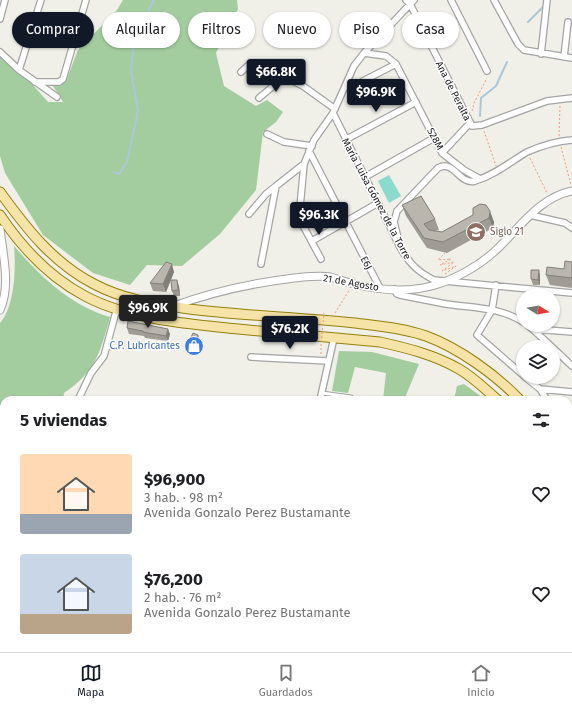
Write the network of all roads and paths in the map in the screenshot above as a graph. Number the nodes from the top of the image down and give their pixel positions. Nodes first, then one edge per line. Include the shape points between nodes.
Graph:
1 (5, 0) edge
2 (41, 0) edge
3 (86, 0) edge
4 (451, 0) edge
5 (494, 0) edge
6 (547, 0) edge
7 (410, 1) edge
8 (0, 19) edge
9 (568, 22) dead end
10 (0, 52) edge
11 (364, 52) junction
12 (541, 54) junction
13 (564, 57) junction
14 (572, 58) edge
15 (396, 64) junction
16 (19, 70) junction
17 (487, 71) joint
18 (241, 72) dead end
19 (284, 77) junction
20 (364, 81) dead end
21 (35, 82) junction
22 (57, 97) dead end
23 (258, 98) dead end
24 (572, 98) edge
25 (416, 102) junction
26 (334, 111) junction
27 (470, 124) junction
28 (482, 125) junction
29 (267, 134) dead end
30 (434, 138) junction
31 (345, 140) junction
32 (572, 140) edge
33 (311, 149) junction
34 (528, 152) junction
35 (442, 153) junction
36 (304, 164) junction
37 (498, 171) junction
38 (364, 176) junction
39 (480, 179) junction
40 (276, 186) junction
41 (572, 191) edge
42 (0, 192) edge
43 (550, 199) junction
44 (378, 203) junction
45 (249, 214) dead end
46 (0, 215) edge
47 (530, 215) junction
48 (344, 222) junction
49 (572, 228) edge
50 (0, 229) edge
51 (312, 241) junction
52 (400, 249) junction
53 (445, 253) dead end
54 (321, 259) dead end
55 (261, 264) dead end
56 (461, 274) junction
57 (446, 281) junction
58 (353, 284) junction
59 (496, 285) junction
60 (380, 288) junction
61 (394, 289) junction
62 (572, 293) edge
63 (173, 307) junction
64 (117, 308) junction
65 (0, 310) edge
66 (492, 310) junction
67 (516, 317) edge
68 (560, 331) edge
69 (538, 332) edge
70 (572, 332) edge
71 (334, 338) junction
72 (546, 340) edge
73 (560, 354) edge
74 (251, 357) dead end
75 (320, 361) junction
76 (328, 361) junction
77 (572, 366) edge
78 (516, 369) edge
79 (534, 384) edge
80 (540, 389) junction
81 (572, 392) edge
82 (322, 393) junction
83 (80, 396) edge
84 (321, 396) edge
85 (344, 396) edge
86 (493, 396) edge
87 (516, 396) edge
88 (544, 396) edge

1 - 8 street
2 - 16 street
3 - 21 street via 63,79 59,82
4 - 17 street
5 - 12 street via 518,44 524,50
6 - 12 street
7 - 11 street
7 - 27 street, Ana de Peralta
9 - 13 street
10 - 16 street
11 - 15 street via 386,56
11 - 26 street via 354,66
12 - 13 street
13 - 14 street
15 - 20 street
15 - 25 street, S28M
16 - 21 street
17 - 27 path via 488,76 474,103
18 - 19 street via 251,63 256,63
19 - 23 street
19 - 26 street via 303,86
21 - 22 street
24 - 28 street, Ana de Peralta via 548,101
25 - 30 street, S28M
25 - 31 street
26 - 31 street, María Luisa Gómez de la Torre
26 - 33 street
27 - 28 street, Ana de Peralta
27 - 35 street
28 - 37 path
29 - 33 street via 284,142
30 - 35 street, S28M
30 - 38 street
31 - 38 street, María Luisa Gómez de la Torre
32 - 34 street via 559,140
33 - 36 street
33 - 48 street, E6J
34 - 37 street
34 - 43 path
35 - 39 street, S28M
36 - 40 street
36 - 51 street via 299,218
37 - 39 street
38 - 44 street, María Luisa Gómez de la Torre
39 - 52 street via 464,180 449,167 438,168 397,211 394,222
40 - 45 street
40 - 55 street
41 - 43 street, 21 de Agosto
42 - 63 main road via 42,246 78,274 109,292 135,301
43 - 47 street, 21 de Agosto
44 - 48 street
44 - 52 street, María Luisa Gómez de la Torre
46 - 64 main road via 13,235 32,256 64,283 86,296
47 - 49 street via 565,223
47 - 56 street, 21 de Agosto via 494,252
48 - 51 street
48 - 60 street, E6J
50 - 65 street via 6,279
51 - 54 street
52 - 57 street, María Luisa Gómez de la Torre via 419,272 434,280
53 - 56 path via 438,260 451,259 440,265 454,262 442,271 456,266 445,275 457,269
56 - 57 street, 21 de Agosto
57 - 59 street, María Luisa Gómez de la Torre
57 - 61 street, 21 de Agosto via 421,288
58 - 60 street, 21 de Agosto
58 - 63 street, 21 de Agosto via 330,277 284,280 224,291
58 - 75 path, bridge via 335,313 324,313
59 - 62 street, María Luisa Gómez de la Torre
59 - 66 street
60 - 61 street, 21 de Agosto
61 - 66 street via 400,295
63 - 87 main road via 321,319 416,333 466,357 508,387
64 - 71 main road via 178,323
64 - 83 street via 104,356 91,373
66 - 67 street
66 - 78 street via 477,335
68 - 70 street
69 - 72 street
71 - 76 street
71 - 86 main road via 380,342 409,348 459,369
73 - 77 street
74 - 75 street
75 - 76 street
76 - 82 street
79 - 80 street
80 - 81 street
80 - 88 street
82 - 84 street
82 - 85 lane

